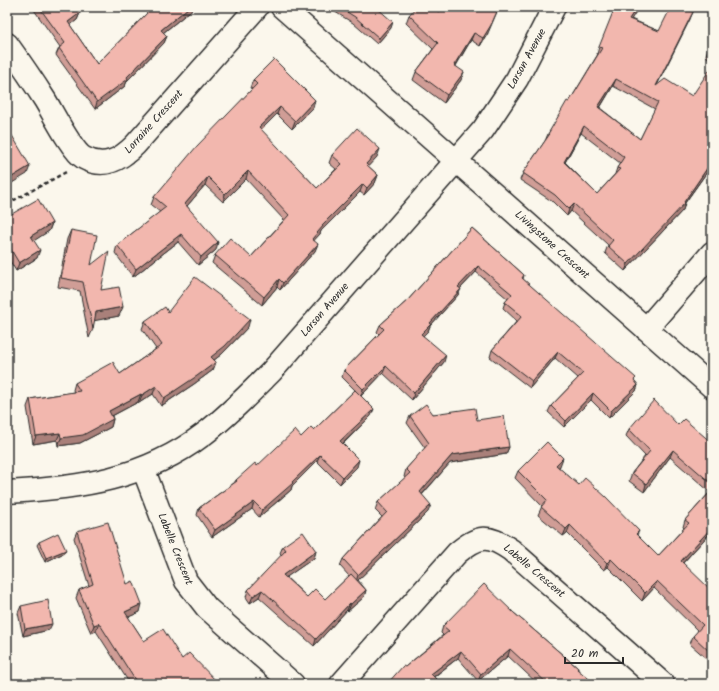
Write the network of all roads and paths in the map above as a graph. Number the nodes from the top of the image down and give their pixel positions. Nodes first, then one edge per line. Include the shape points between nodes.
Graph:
1 (257, 7) edge
2 (282, 7) edge
3 (554, 7) edge
4 (7, 44) edge
5 (457, 161) junction
6 (68, 171) dead end
7 (7, 204) edge
8 (712, 253) edge
9 (646, 329) junction
10 (712, 387) edge
11 (143, 468) junction
12 (7, 492) edge
13 (293, 684) edge
14 (342, 684) edge
15 (663, 684) edge

1 - 4 street, Lorraine Crescent via 135,145 126,154 110,162 97,163 79,154
2 - 5 street
3 - 5 street, Larson Avenue via 517,79 483,130
5 - 9 street, Livingstone Crescent
5 - 11 street, Larson Avenue via 252,391 205,433 167,458
6 - 7 path
8 - 9 street
9 - 10 street, Livingstone Crescent
11 - 12 street, Larson Avenue via 126,475 84,485
11 - 13 street, Labelle Crescent via 191,590 207,608
14 - 15 street, Labelle Crescent via 457,553 466,545 482,538 490,538 511,550

